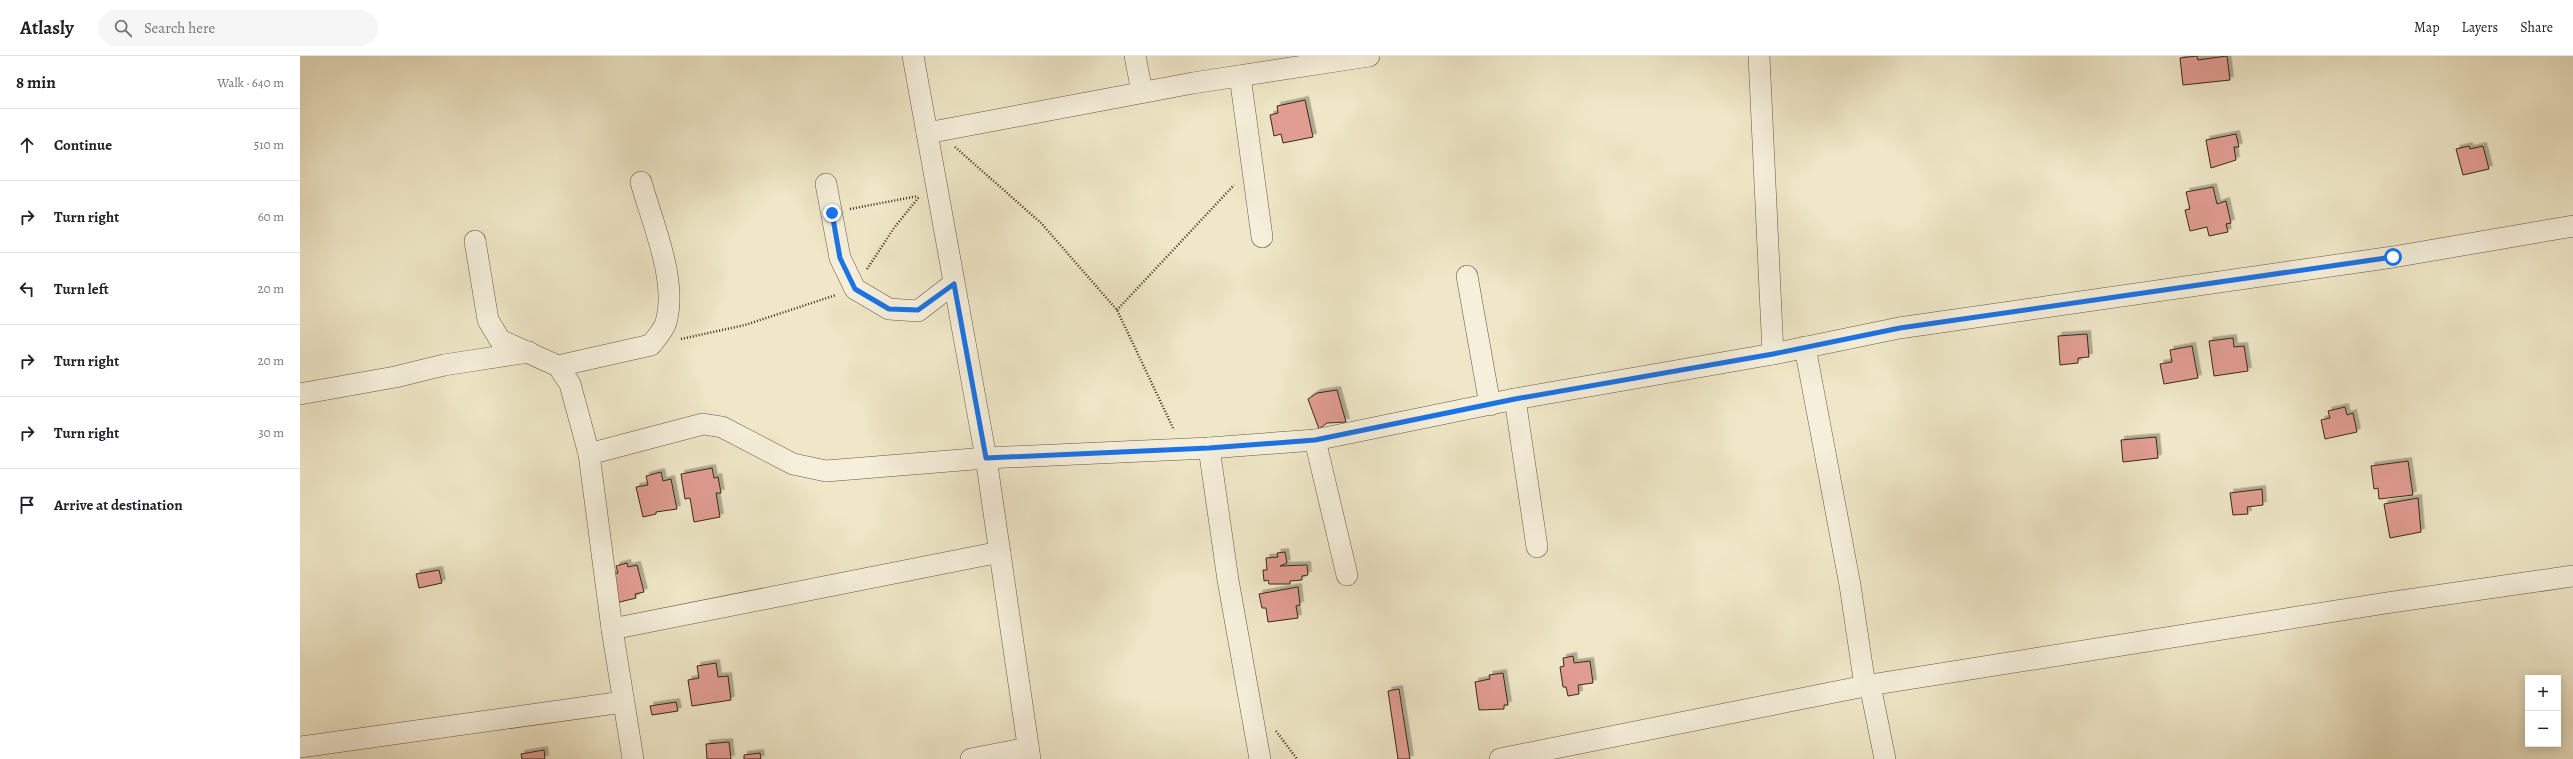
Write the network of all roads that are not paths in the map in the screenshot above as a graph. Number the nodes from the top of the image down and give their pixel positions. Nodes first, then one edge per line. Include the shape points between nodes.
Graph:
1 (913, 56) edge
2 (1135, 56) edge
3 (1369, 56) edge
4 (1759, 56) edge
5 (1240, 76) junction
6 (1142, 92) junction
7 (932, 132) junction
8 (641, 182) dead end
9 (826, 184) dead end
10 (2573, 226) edge
11 (1262, 237) dead end
12 (475, 241) dead end
13 (1466, 276) dead end
14 (954, 284) junction
15 (1804, 347) junction
16 (530, 352) junction
17 (1773, 354) junction
18 (558, 366) junction
19 (300, 394) edge
20 (1515, 399) junction
21 (1490, 405) junction
22 (1315, 440) junction
23 (1209, 448) junction
24 (589, 454) junction
25 (986, 458) junction
26 (1537, 547) dead end
27 (1000, 552) junction
28 (1347, 575) dead end
29 (2573, 576) edge
30 (612, 629) junction
31 (1867, 686) junction
32 (623, 702) junction
33 (300, 747) edge
34 (1029, 753) edge
35 (633, 759) edge
36 (971, 759) edge
37 (1260, 759) edge
38 (1500, 759) edge
39 (1885, 759) edge

1 - 7 street
2 - 6 street
3 - 5 street
4 - 17 street
5 - 6 street
5 - 11 street
6 - 7 street
7 - 14 street
8 - 18 street via 667,272 670,306 666,324 651,345
9 - 14 street via 840,258 855,289 889,309 918,310
10 - 15 street via 2393,257 1900,328
12 - 16 street via 488,320 500,340
13 - 21 street
14 - 25 street
15 - 17 street
15 - 31 street
16 - 18 street
16 - 19 street via 444,365 395,377
17 - 20 street
18 - 24 street via 570,384
20 - 21 street
20 - 26 street
21 - 22 street
22 - 23 street
22 - 28 street
23 - 25 street
23 - 37 street via 1228,580
24 - 25 street via 703,424 722,427 792,464 826,471
24 - 30 street
25 - 27 street
27 - 30 street
27 - 34 street
29 - 31 street via 2378,604
30 - 32 street
31 - 38 street
31 - 39 street
32 - 33 street
32 - 35 street
34 - 36 street

